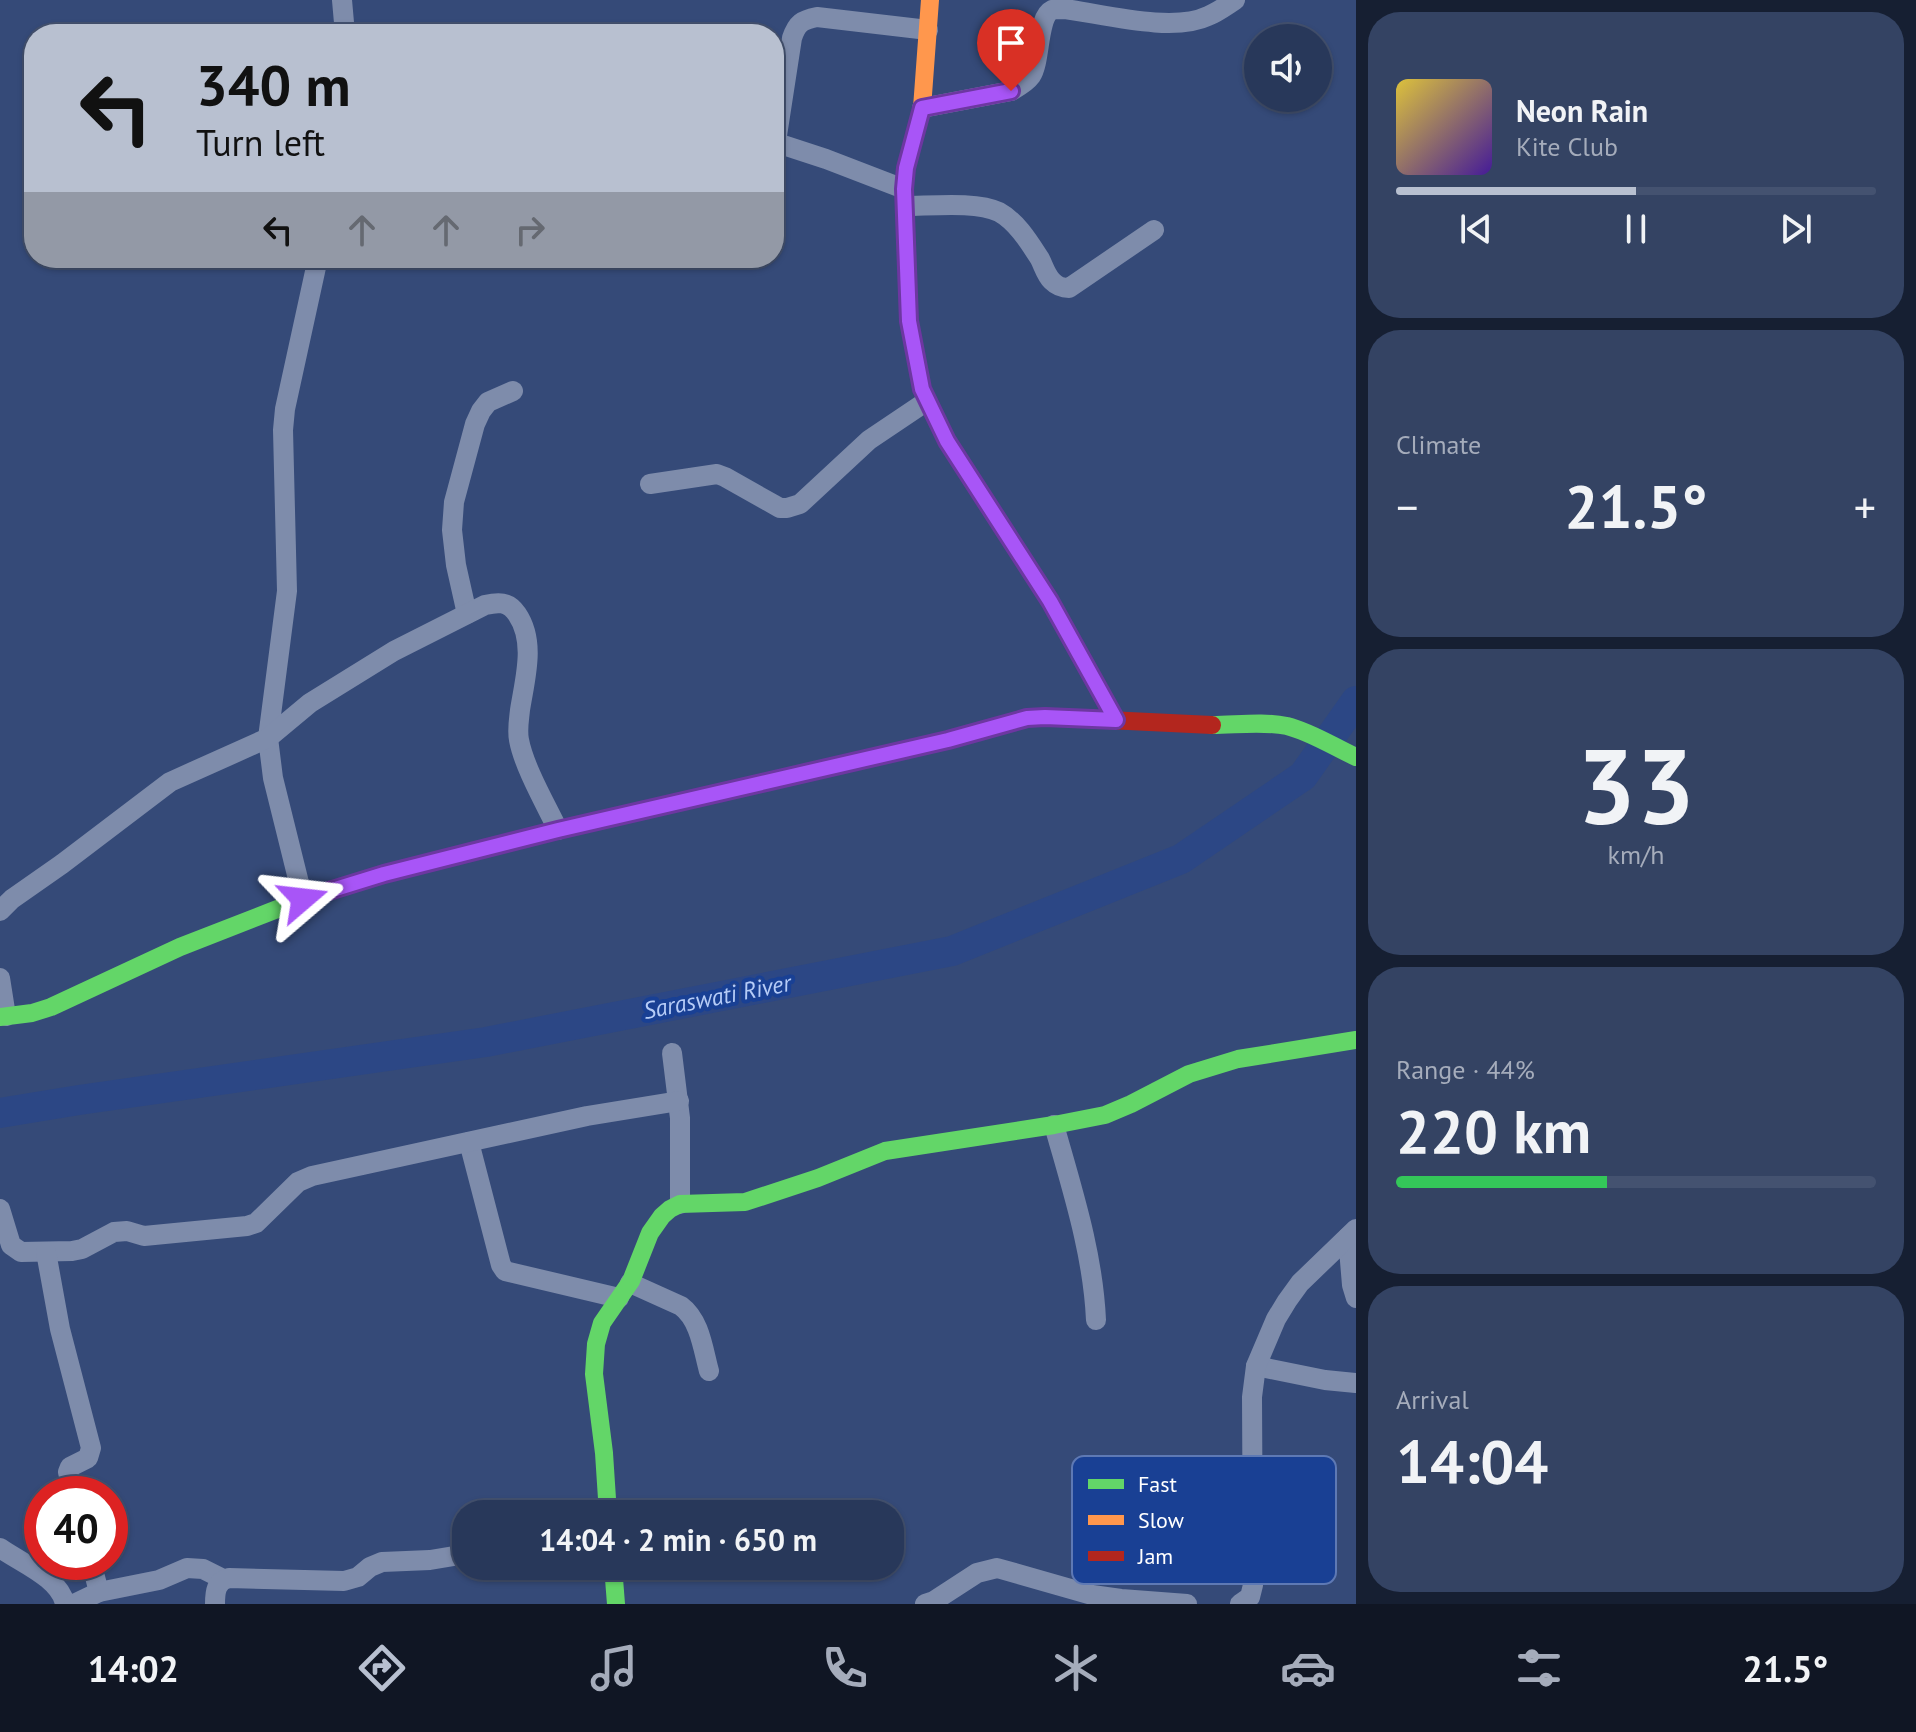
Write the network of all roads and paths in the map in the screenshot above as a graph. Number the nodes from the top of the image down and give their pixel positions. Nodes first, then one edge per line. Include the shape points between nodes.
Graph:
1 (342, 0) edge
2 (930, 0) edge
3 (1235, 0) edge
4 (1066, 4) edge
5 (344, 24) edge
6 (928, 30) junction
7 (784, 87) edge
8 (922, 108) junction
9 (784, 145) edge
10 (904, 198) junction
11 (1154, 230) dead end
12 (316, 268) edge
13 (513, 391) dead end
14 (927, 401) junction
15 (650, 484) dead end
16 (467, 614) junction
17 (1116, 720) junction
18 (268, 738) junction
19 (1356, 757) edge
20 (558, 830) junction
21 (303, 899) junction
22 (0, 911) edge
23 (0, 978) edge
24 (3, 1016) edge
25 (1356, 1040) edge
26 (672, 1053) dead end
27 (679, 1101) junction
28 (1054, 1125) junction
29 (469, 1142) junction
30 (680, 1204) junction
31 (0, 1209) edge
32 (1352, 1233) edge
33 (46, 1252) junction
34 (1353, 1269) edge
35 (624, 1290) junction
36 (1356, 1298) edge
37 (1096, 1320) dead end
38 (1256, 1366) junction
39 (709, 1371) dead end
40 (1356, 1383) edge
41 (1252, 1456) edge
42 (69, 1476) edge
43 (608, 1500) edge
44 (0, 1548) edge
45 (452, 1556) edge
46 (223, 1579) junction
47 (96, 1580) edge
48 (614, 1580) edge
49 (1253, 1584) edge
50 (99, 1592) junction
51 (65, 1604) edge
52 (74, 1604) edge
53 (215, 1604) edge
54 (616, 1604) edge
55 (925, 1604) edge
56 (1187, 1604) edge
57 (1242, 1604) edge

1 - 5 street
2 - 6 street
3 - 4 street via 1208,17 1179,23
4 - 8 street via 1047,14 1035,66 1022,85
6 - 7 street via 817,17 800,21
6 - 8 street
8 - 10 street
9 - 10 street via 826,159
10 - 11 street via 1001,213 1016,225 1048,277 1062,288
10 - 14 street via 909,321
12 - 18 street via 285,409 287,591
13 - 16 street via 481,411 454,502 456,565
14 - 15 street via 869,440 793,507 780,508 717,474
14 - 17 street
16 - 18 street via 310,703
16 - 20 street via 504,603 523,623 528,653 519,743
17 - 19 street via 1286,726
17 - 20 street via 1027,718
18 - 21 street
18 - 22 street via 170,782
20 - 21 street
21 - 24 street via 180,947 51,1007
23 - 24 street
25 - 28 street via 1230,1061 1189,1074 1116,1111
26 - 27 street
27 - 29 street
27 - 30 street
28 - 30 street via 885,1151 745,1202
28 - 37 street via 1086,1240
29 - 33 street via 305,1179 252,1225 155,1235 114,1232 77,1251
29 - 35 street via 505,1271
30 - 35 street via 664,1212
31 - 33 street via 16,1250
32 - 34 street
32 - 38 street via 1287,1301
33 - 42 street via 91,1448 88,1458 70,1467
34 - 36 street
35 - 39 street via 687,1310
35 - 43 street via 595,1346
38 - 40 street
38 - 41 street
44 - 51 street via 54,1582
45 - 46 street via 382,1562 344,1581
46 - 50 street via 187,1568 159,1580
46 - 53 street
47 - 50 street
48 - 54 street
49 - 57 street
50 - 52 street
55 - 56 street via 977,1573 997,1568 1092,1595

